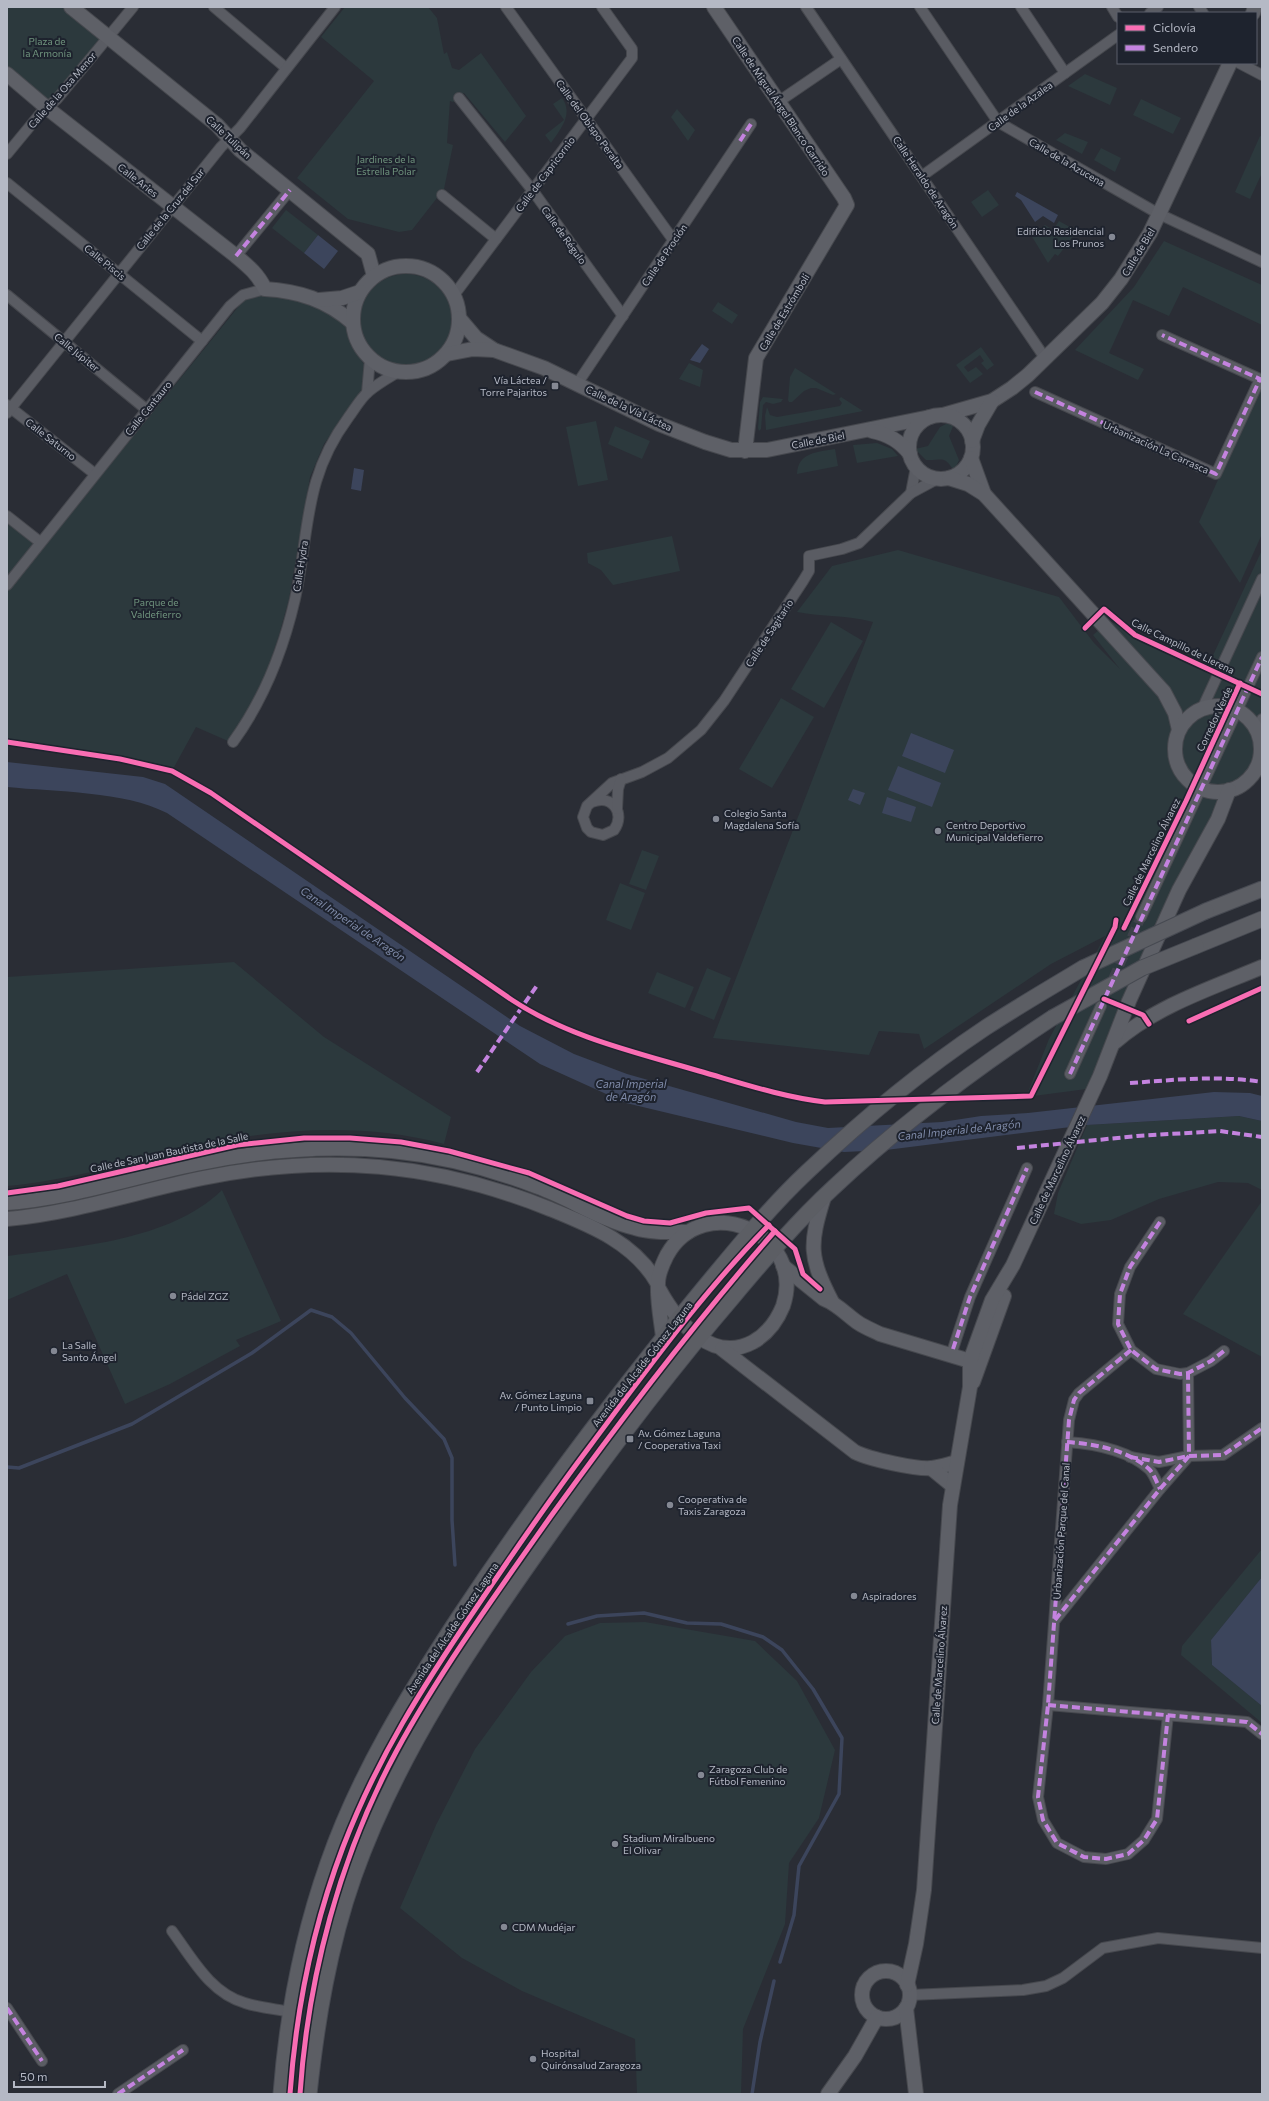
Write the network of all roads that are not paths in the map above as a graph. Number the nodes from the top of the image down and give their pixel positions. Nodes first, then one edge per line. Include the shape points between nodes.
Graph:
1 (71, 7) edge
2 (133, 7) edge
3 (214, 7) edge
4 (335, 7) edge
5 (506, 7) edge
6 (602, 7) edge
7 (714, 7) edge
8 (806, 7) edge
9 (920, 7) edge
10 (1021, 7) edge
11 (1117, 36) edge
12 (108, 38) junction
13 (841, 59) junction
14 (1230, 64) edge
15 (1241, 64) edge
16 (286, 68) junction
17 (1065, 72) junction
18 (7, 74) edge
19 (1262, 75) edge
20 (459, 98) dead end
21 (778, 102) junction
22 (46, 108) junction
23 (587, 119) junction
24 (998, 122) junction
25 (751, 124) dead end
26 (230, 138) junction
27 (7, 154) edge
28 (922, 176) junction
29 (7, 182) edge
30 (290, 190) junction
31 (532, 191) junction
32 (442, 195) dead end
33 (847, 205) joint
34 (173, 206) junction
35 (1159, 214) junction
36 (496, 239) junction
37 (674, 241) junction
38 (236, 256) junction
39 (1262, 262) edge
40 (118, 273) junction
41 (374, 276) junction
42 (264, 288) junction
43 (360, 292) junction
44 (7, 294) edge
45 (454, 295) junction
46 (319, 300) junction
47 (623, 316) junction
48 (459, 318) junction
49 (352, 323) junction
50 (1162, 335) dead end
51 (202, 341) junction
52 (64, 342) junction
53 (494, 350) junction
54 (447, 354) junction
55 (1045, 358) junction
56 (370, 359) junction
57 (398, 372) junction
58 (577, 384) junction
59 (1035, 392) dead end
60 (367, 393) junction
61 (992, 401) junction
62 (8, 408) edge
63 (147, 410) junction
64 (937, 416) junction
65 (870, 431) junction
66 (972, 441) junction
67 (767, 450) joint
68 (745, 451) junction
69 (971, 458) junction
70 (913, 460) junction
71 (95, 474) junction
72 (943, 478) junction
73 (912, 493) junction
74 (984, 494) junction
75 (7, 516) edge
76 (40, 542) junction
77 (1262, 579) edge
78 (7, 585) edge
79 (1262, 657) edge
80 (1164, 692) junction
81 (1200, 710) junction
82 (1236, 710) junction
83 (1259, 725) edge
84 (1179, 730) junction
85 (233, 742) dead end
86 (1261, 760) edge
87 (621, 779) junction
88 (1206, 789) junction
89 (1228, 790) junction
90 (592, 802) junction
91 (617, 809) junction
92 (1218, 819) junction
93 (1262, 889) edge
94 (1142, 917) tunnel mouth
95 (1262, 919) edge
96 (1262, 967) edge
97 (1101, 1006) tunnel mouth
98 (1113, 1043) junction
99 (1070, 1074) dead end
100 (1027, 1168) dead end
101 (828, 1192) junction
102 (7, 1204) edge
103 (7, 1219) edge
104 (1160, 1222) dead end
105 (752, 1230) junction
106 (688, 1232) junction
107 (774, 1248) junction
108 (1013, 1265) junction
109 (783, 1266) junction
110 (658, 1287) junction
111 (832, 1302) junction
112 (678, 1318) junction
113 (699, 1336) junction
114 (663, 1337) junction
115 (722, 1349) junction
116 (953, 1349) dead end
117 (1131, 1350) junction
118 (1224, 1351) dead end
119 (970, 1361) junction
120 (1188, 1373) junction
121 (970, 1388) junction
122 (1262, 1428) edge
123 (1067, 1442) junction
124 (1189, 1456) junction
125 (1130, 1457) junction
126 (957, 1462) junction
127 (931, 1468) junction
128 (953, 1486) junction
129 (1160, 1489) junction
130 (1055, 1620) junction
131 (1048, 1705) junction
132 (1168, 1715) junction
133 (1262, 1734) edge
134 (172, 1931) dead end
135 (916, 1944) junction
136 (1262, 1948) edge
137 (895, 1973) junction
138 (908, 1996) junction
139 (7, 2008) edge
140 (291, 2012) junction
141 (877, 2017) junction
142 (894, 2018) junction
143 (909, 2031) junction
144 (183, 2050) dead end
145 (42, 2061) dead end
146 (118, 2094) edge
147 (281, 2094) edge
148 (309, 2094) edge
149 (828, 2094) edge
150 (916, 2094) edge

1 - 12 street, Calle Tulipán
2 - 12 street, Calle de la Osa Menor
3 - 16 street
4 - 16 street, Calle de la Cruz del Sur
5 - 23 street, Calle del Obispo Peralta
6 - 23 street, Calle de Capricornio via 633,52 632,58
7 - 21 street, Calle de Miguel Ángel Blanco Garrido
8 - 13 street, Calle Heraldo de Aragón
9 - 24 street, Calle de la Azucena
10 - 17 street
11 - 17 street, Calle de la Azalea
12 - 22 street, Calle de la Osa Menor
12 - 26 street, Calle Tulipán
13 - 21 street
13 - 28 street, Calle Heraldo de Aragón
14 - 35 street, Calle de Biel
15 - 19 street
16 - 26 street, Calle de la Cruz del Sur
17 - 24 street, Calle de la Azalea
18 - 22 street, Calle Aries
20 - 31 street, Calle de Régulo
21 - 33 street, Calle de Miguel Ángel Blanco Garrido
22 - 27 street, Calle de la Osa Menor
22 - 34 street, Calle Aries
23 - 31 street, Calle de Capricornio
23 - 37 street, Calle del Obispo Peralta
24 - 28 street, Calle de la Azalea
24 - 35 street, Calle de la Azucena
25 - 37 street, Calle de Proción
26 - 30 street, Calle Tulipán via 240,150
26 - 34 street, Calle de la Cruz del Sur
28 - 55 street, Calle Heraldo de Aragón
29 - 40 street, Calle Piscis
30 - 38 street
30 - 41 street, Calle Tulipán via 368,254
31 - 36 street, Calle de Capricornio
31 - 47 street, Calle de Régulo
32 - 36 street
33 - 68 street, Calle de Estrómboli via 756,358
34 - 38 street, Calle Aries
34 - 40 street, Calle de la Cruz del Sur
35 - 39 street, Calle de la Azucena
35 - 55 street, Calle de Biel via 1138,255 1121,279 1102,303
36 - 45 street, Calle de Capricornio
37 - 47 street, Calle de Proción
38 - 42 street, Calle Aries via 252,269
40 - 51 street, Calle Piscis
40 - 52 street, Calle de la Cruz del Sur
41 - 43 street
41 - 45 street via 393,267 418,268 441,279
42 - 46 street, Calle Centauro
42 - 51 street, Calle Centauro via 236,300
43 - 46 street, Calle Centauro via 342,298
43 - 49 street via 354,307
44 - 52 street, Calle Júpiter
45 - 48 street
46 - 49 street, Calle Centauro via 337,310
47 - 58 street, Calle de Proción
48 - 53 street, Calle de la Vía Láctea via 476,338
48 - 54 street via 456,337
49 - 56 street via 358,343
50 - 59 street, Urbanización La Carrasca via 1260,379 1216,474
51 - 63 street, Calle Centauro
52 - 62 street, Calle de la Cruz del Sur
52 - 63 street, Calle Júpiter
53 - 54 street, Calle de la Vía Láctea via 473,349
53 - 58 street, Calle de la Vía Láctea via 544,368
54 - 57 street via 420,371
55 - 61 street, Calle de Biel via 1028,375
56 - 57 street
56 - 60 street
57 - 60 street, Calle Hydra
58 - 68 street, Calle de la Vía Láctea via 659,424 705,442
60 - 85 street, Calle Hydra via 344,423 319,469 313,488 295,598 285,638 260,700
61 - 64 street, Calle de Biel
61 - 66 street, Calle de Biel
62 - 71 street, Calle Saturno
63 - 71 street, Calle Centauro
64 - 65 street, Calle de Biel
64 - 66 street via 959,421 970,433
64 - 70 street via 923,421 913,432 909,446
65 - 67 street, Calle de Biel
65 - 70 street, Calle de Biel via 889,436 900,444
66 - 69 street
67 - 68 street, Calle de la Vía Láctea
69 - 72 street via 964,469
69 - 74 street
70 - 72 street via 929,477
70 - 73 street
71 - 76 street, Calle Centauro
72 - 73 street, Calle de Sagitario
72 - 74 street via 968,484
73 - 87 street, Calle de Sagitario via 859,543 809,556 809,570 803,581 713,716 686,744 668,758 642,772
74 - 80 street
75 - 76 street
76 - 78 street, Calle Centauro
77 - 81 street, Corredor Verde
79 - 82 street, Corredor Verde
80 - 81 street via 1177,702
80 - 84 street via 1175,713
81 - 82 street, Corredor Verde via 1220,706
81 - 84 street, Corredor Verde via 1187,719
82 - 83 street, Corredor Verde
82 - 88 street, Corredor Verde
83 - 86 street, Corredor Verde
84 - 88 street via 1175,754 1179,765 1185,776
86 - 89 street, Corredor Verde via 1246,781
87 - 90 street, Calle de Sagitario via 612,783
87 - 91 street
88 - 89 street, Corredor Verde
88 - 92 street
88 - 94 street, Calle de Marcelino Álvarez
89 - 92 street, Calle de Marcelino Álvarez
90 - 91 street via 609,801
90 - 91 street via 584,811 583,817 587,828 596,834 603,835 614,830 619,819
92 - 98 street, Calle de Marcelino Álvarez via 1180,890 1129,1001
93 - 105 main road, Avenida del Alcalde Gómez Laguna, bridge via 1206,911 1083,968 987,1027 876,1111 806,1173
95 - 101 main road, bridge via 1142,968 1052,1018 955,1086
96 - 98 street via 1160,1011
97 - 99 street
98 - 108 street, Calle de Marcelino Álvarez
100 - 116 street via 970,1297
101 - 107 main road
101 - 111 street via 815,1227 814,1258 820,1278
102 - 106 street, Calle de San Juan Bautista de la Salle via 58,1196 245,1155 304,1148 363,1149 429,1156 466,1165 538,1187 634,1228 658,1232
103 - 110 street via 60,1211 197,1179 268,1167 340,1164 409,1169 496,1188 612,1237 633,1252 646,1266
104 - 117 street via 1130,1267 1120,1294 1118,1324
105 - 106 street, Avenida del Alcalde Gómez Laguna via 736,1223 724,1222 712,1223
105 - 107 street, Avenida del Alcalde Gómez Laguna
105 - 112 main road, Avenida del Alcalde Gómez Laguna
106 - 110 street, Avenida del Alcalde Gómez Laguna via 669,1252 662,1265
107 - 109 street, Avenida del Alcalde Gómez Laguna
107 - 113 main road
108 - 119 street, Calle de Marcelino Álvarez via 998,1288
108 - 121 street, Calle de Marcelino Álvarez via 1010,1280
109 - 111 street via 820,1296
109 - 115 street, Avenida del Alcalde Gómez Laguna via 786,1278 785,1296 780,1313 770,1328 749,1344
110 - 112 street, Avenida del Alcalde Gómez Laguna
110 - 114 street, Avenida del Alcalde Gómez Laguna
111 - 119 street via 858,1323 880,1334
112 - 113 street, Avenida del Alcalde Gómez Laguna
112 - 114 main road, Avenida del Alcalde Gómez Laguna
113 - 115 street, Avenida del Alcalde Gómez Laguna
113 - 148 main road via 595,1471 523,1572 432,1710 403,1761 355,1872 329,1959
114 - 140 main road, Avenida del Alcalde Gómez Laguna via 572,1455 492,1568 412,1689 378,1748 328,1863 302,1954
115 - 127 street via 855,1452 889,1462
117 - 120 street via 1156,1369
117 - 123 street, Urbanización Parque del Canal via 1074,1400
118 - 120 street via 1212,1361
119 - 121 street, Calle de Marcelino Álvarez
120 - 124 street
121 - 126 street, Calle de Marcelino Álvarez
122 - 124 street via 1223,1455
123 - 125 street via 1087,1443
123 - 130 street, Urbanización Parque del Canal
124 - 125 street via 1159,1462
124 - 129 street, Urbanización Parque del Canal
125 - 129 street via 1150,1470
126 - 127 street
126 - 128 street, Calle de Marcelino Álvarez
127 - 128 street
128 - 135 street, Calle de Marcelino Álvarez via 924,1890
129 - 130 street, Urbanización Parque del Canal
130 - 131 street, Urbanización Parque del Canal
131 - 132 street
131 - 132 street, Urbanización Parque del Canal via 1038,1797 1043,1820 1057,1843 1084,1857 1106,1859 1128,1854 1144,1840 1157,1819
132 - 133 street via 1247,1722
134 - 140 street via 203,1974 222,1992 244,2003
135 - 137 street, Calle de Marcelino Álvarez
135 - 138 street, Calle de Marcelino Álvarez
136 - 138 street via 1152,1939 1104,1948 1063,1978 1046,1986 1022,1990
137 - 138 street
137 - 141 street via 876,1973 866,1982 863,2001 866,2008
138 - 142 street
138 - 143 street, Calle de Marcelino Álvarez
139 - 145 street
140 - 147 main road, Avenida del Alcalde Gómez Laguna
141 - 142 street
141 - 149 street via 859,2051
142 - 143 street
143 - 150 street, Calle de Marcelino Álvarez
144 - 146 street

